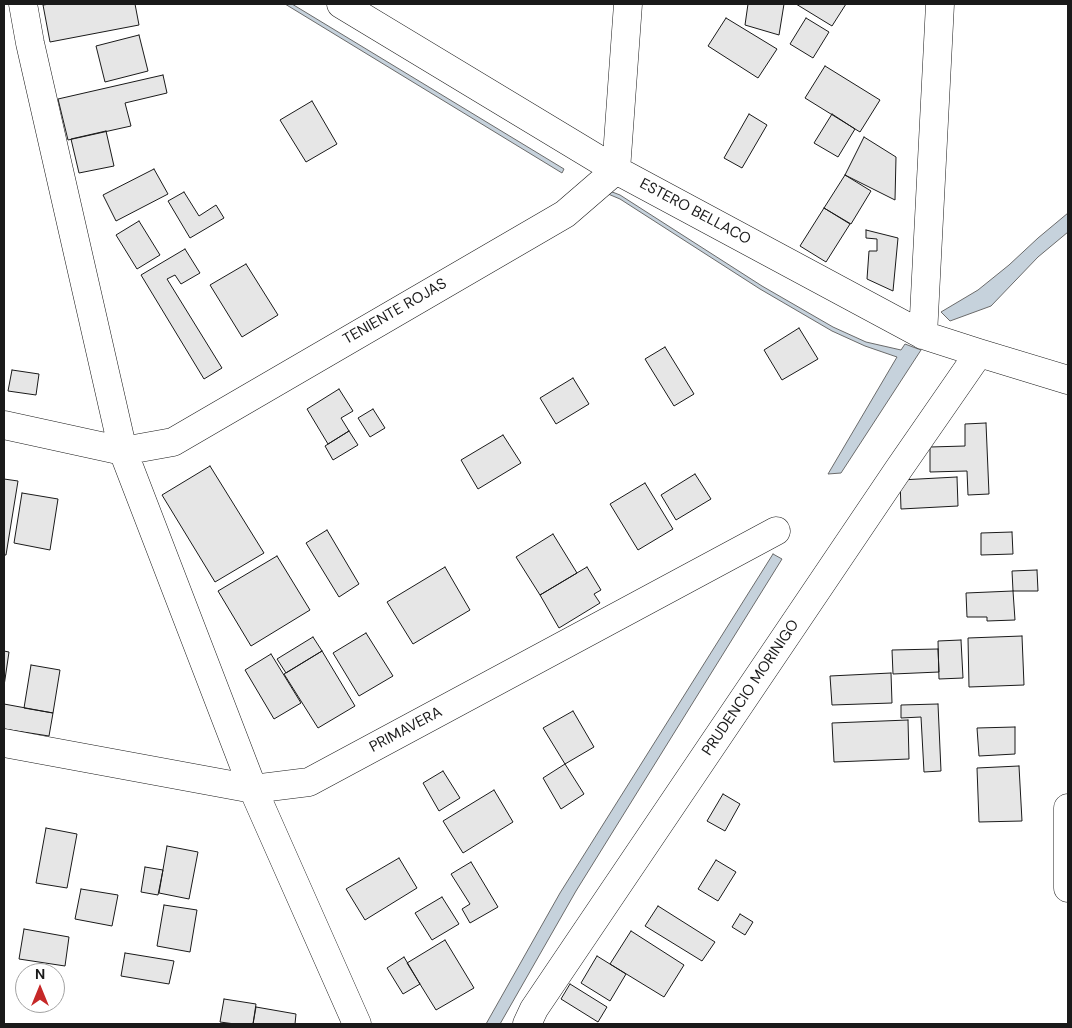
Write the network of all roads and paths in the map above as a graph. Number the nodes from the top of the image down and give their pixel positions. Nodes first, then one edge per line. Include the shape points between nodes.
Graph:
1 (23, 4) edge
2 (341, 4) edge
3 (628, 4) edge
4 (940, 4) edge
5 (616, 170) junction
6 (923, 335) junction
7 (979, 353) junction
8 (1068, 380) edge
9 (4, 425) edge
10 (123, 451) junction
11 (776, 531) dead end
12 (4, 743) edge
13 (253, 789) junction
14 (1068, 808) edge
15 (1068, 888) edge
16 (357, 1024) edge
17 (527, 1024) edge

1 - 10 street
2 - 5 street, ESTERO BELLACO
3 - 5 street
4 - 6 street
5 - 6 street, ESTERO BELLACO
5 - 10 street, TENIENTE ROJAS via 565,214 182,437 173,442
6 - 7 street, ESTERO BELLACO
7 - 8 street, ESTERO BELLACO
7 - 17 street, PRUDENCIO MORINIGO via 545,992
9 - 10 street, TENIENTE ROJAS
10 - 13 street
11 - 13 street, PRIMAVERA via 309,782
12 - 13 street, PRIMAVERA
13 - 16 street
14 - 15 street

